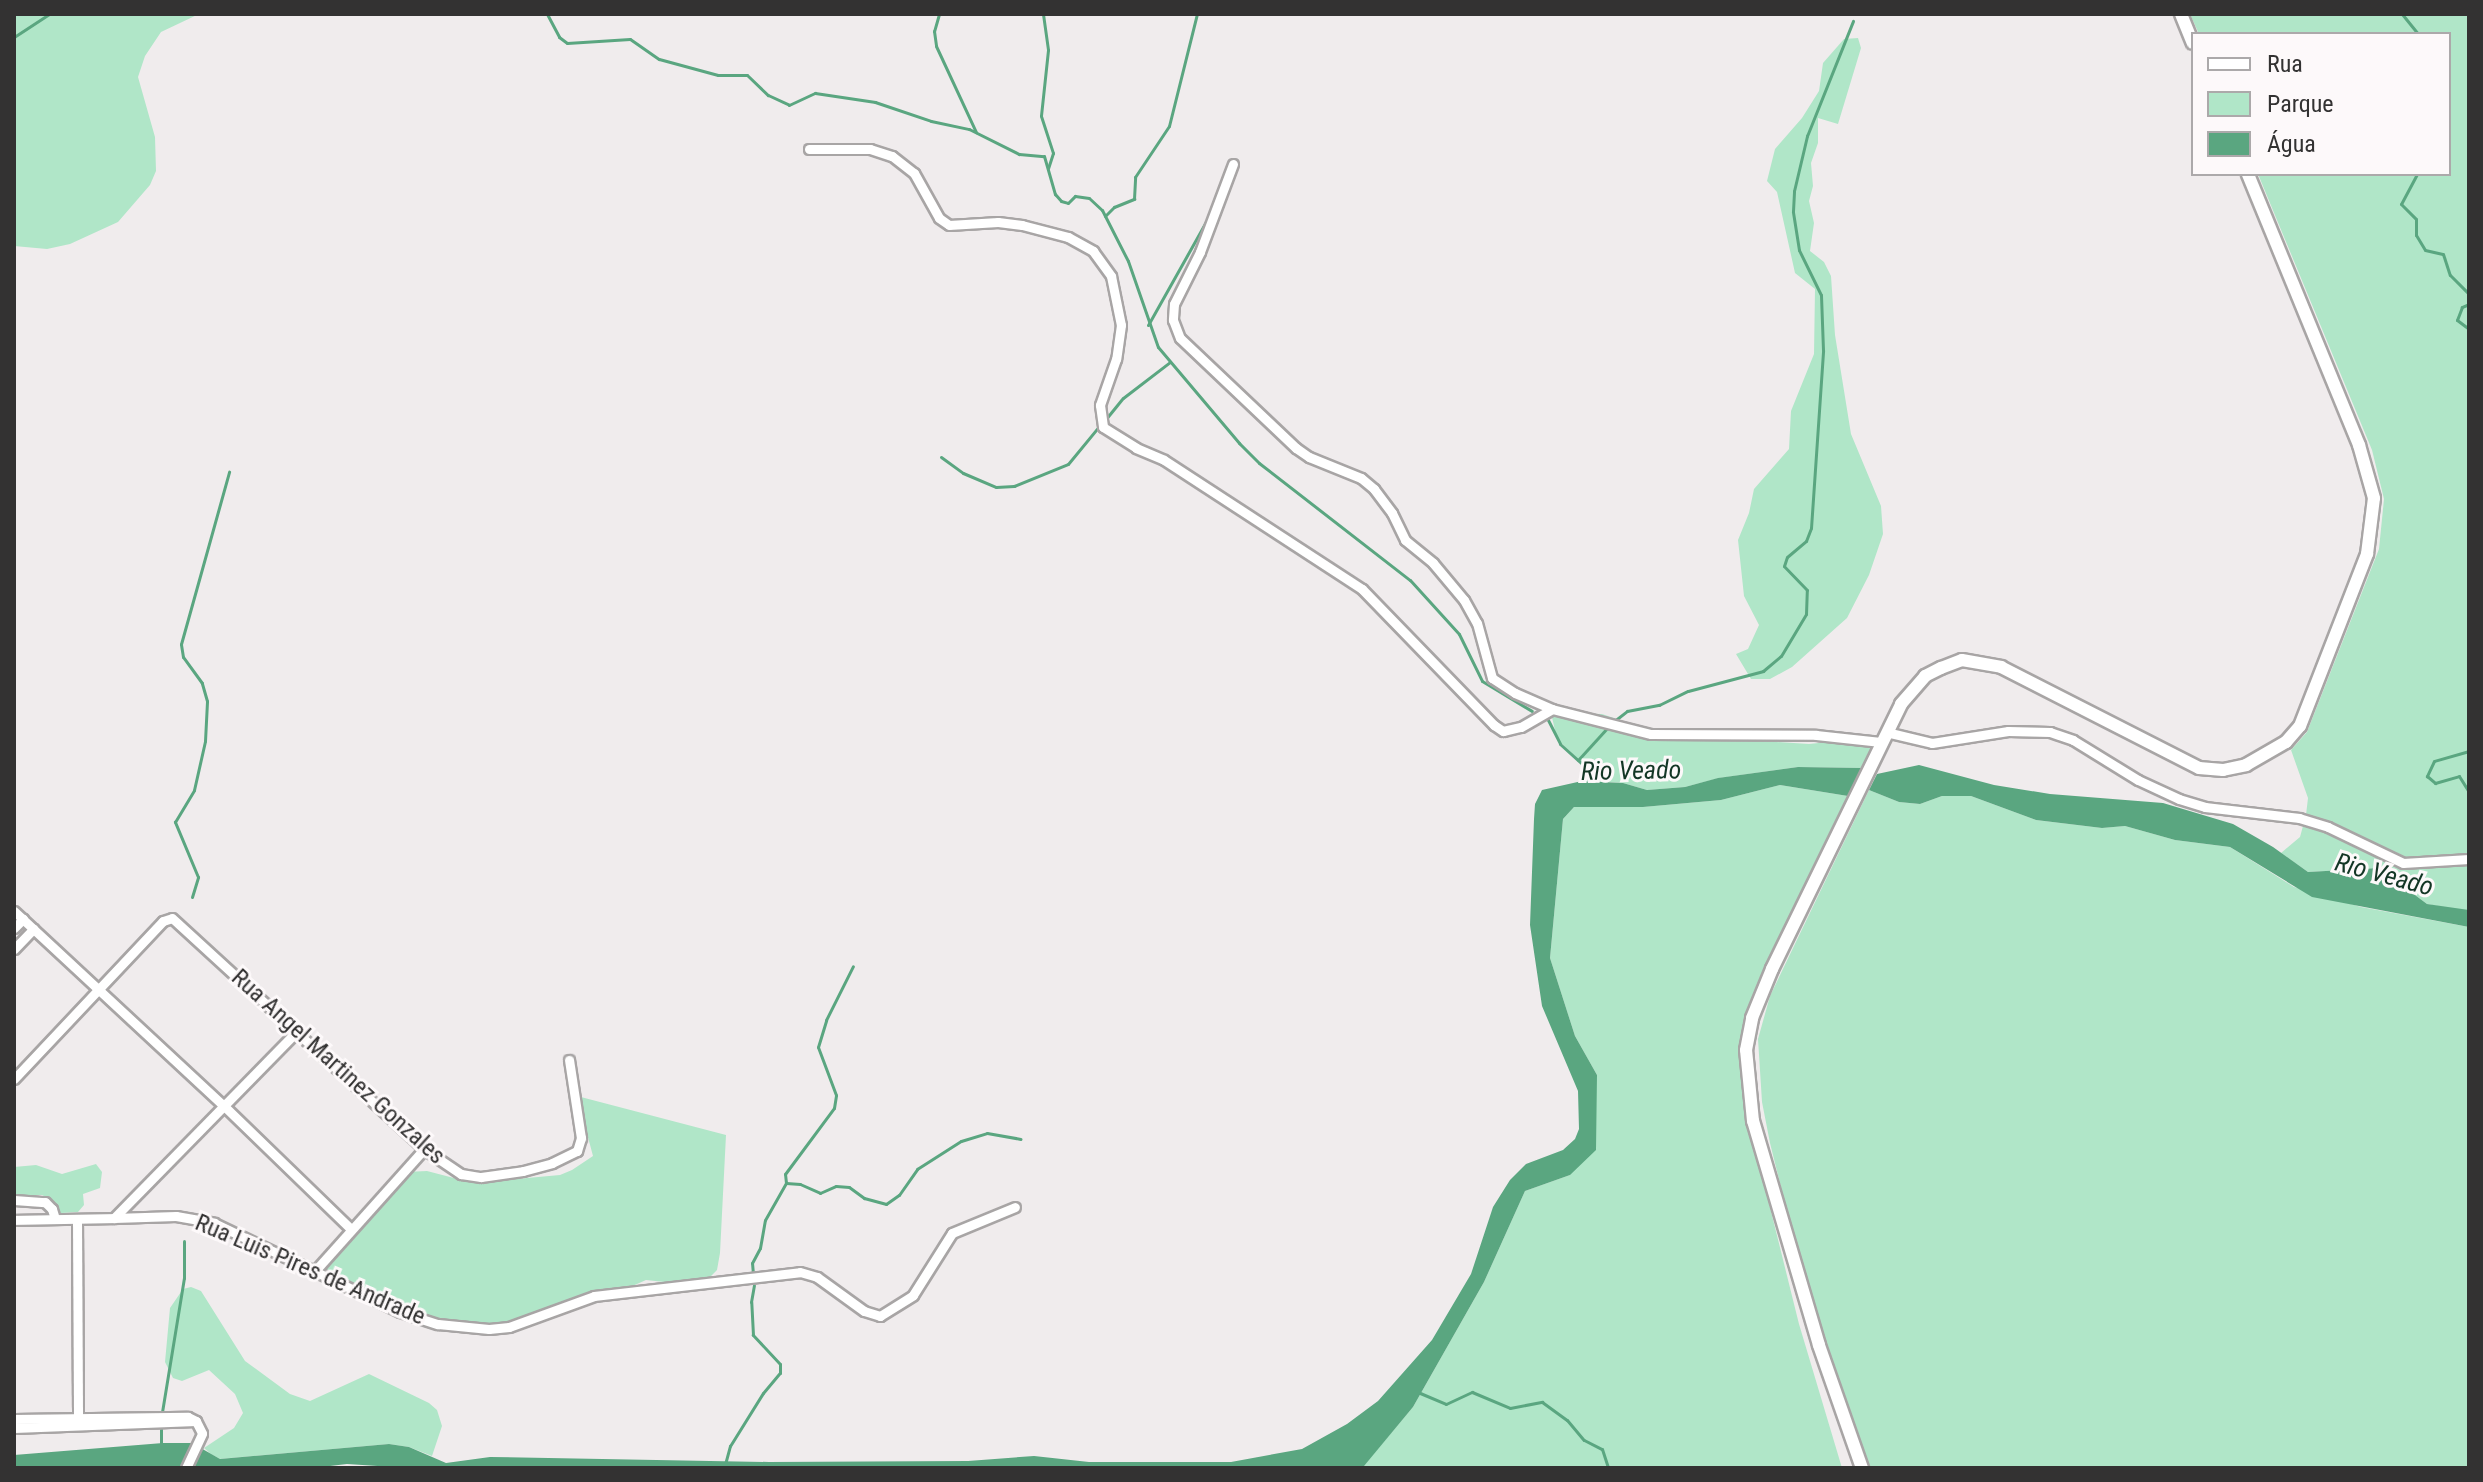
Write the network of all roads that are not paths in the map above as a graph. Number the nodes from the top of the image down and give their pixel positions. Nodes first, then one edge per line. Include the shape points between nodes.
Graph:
1 (2181, 14) edge
2 (2191, 38) edge
3 (809, 149) dead end
4 (1233, 164) dead end
5 (2249, 176) edge
6 (1552, 709) junction
7 (1884, 737) junction
8 (2469, 859) edge
9 (14, 911) edge
10 (23, 919) junction
11 (14, 928) edge
12 (33, 929) junction
13 (14, 949) edge
14 (96, 989) junction
15 (296, 1032) junction
16 (569, 1060) dead end
17 (14, 1079) edge
18 (223, 1105) junction
19 (424, 1149) junction
20 (14, 1200) edge
21 (1015, 1207) dead end
22 (114, 1218) junction
23 (55, 1219) junction
24 (77, 1219) junction
25 (14, 1220) edge
26 (350, 1228) junction
27 (314, 1272) junction
28 (78, 1418) junction
29 (14, 1419) edge
30 (196, 1421) junction
31 (14, 1428) edge
32 (186, 1468) edge
33 (1862, 1468) edge

1 - 2 main road
3 - 6 street via 870,149 892,156 914,173 935,213 949,225 1022,225 1068,237 1093,251 1111,276 1121,325 1099,412 1110,434 1164,460 1362,589 1494,725 1510,731
4 - 6 street via 1174,304 1180,338 1296,448 1374,489 1409,546 1433,563 1464,600 1481,634 1492,678
5 - 7 main road via 2359,445 2374,498 2367,554 2300,726 2286,742 2246,765 2199,768 2001,667 1962,660 1925,676 1901,704
6 - 7 street via 1651,734
7 - 8 street via 1932,743 2008,731 2050,732 2138,780 2205,807 2299,818 2403,863
7 - 33 main road via 1772,969 1752,1018 1746,1050 1746,1082 1762,1157
9 - 10 street
10 - 11 street
10 - 12 street
12 - 13 street
12 - 14 street
14 - 15 street, Rua Angel Martinez Gonzales via 163,921 175,920
14 - 17 street
14 - 18 street
15 - 18 street
15 - 19 street, Rua Angel Martinez Gonzales
16 - 19 street, Rua Angel Martinez Gonzales via 581,1138 571,1156 481,1177 461,1174
18 - 22 street
18 - 26 street
19 - 26 street
20 - 23 street via 45,1202
21 - 27 street, Rua Luis Pires de Andrade via 952,1233 913,1295 880,1316 800,1272 594,1296 509,1327 466,1328 400,1312
22 - 24 street, Rua Luis Pires de Andrade
22 - 27 street, Rua Luis Pires de Andrade via 194,1217
23 - 24 street, Rua Luis Pires de Andrade
23 - 25 street
24 - 28 street
26 - 27 street
28 - 29 street
28 - 30 street
30 - 31 street
30 - 32 street via 202,1429

